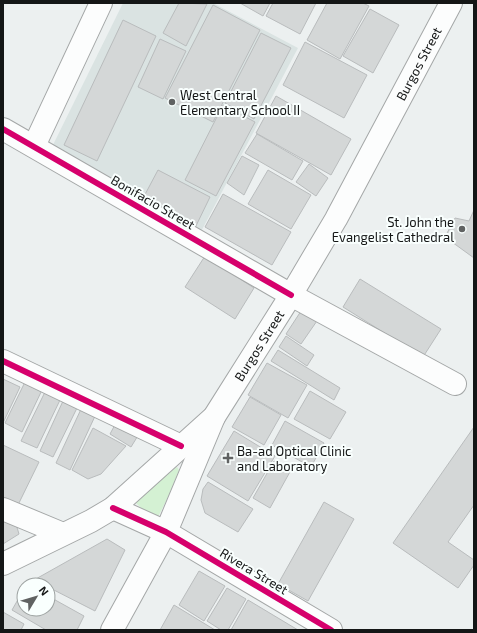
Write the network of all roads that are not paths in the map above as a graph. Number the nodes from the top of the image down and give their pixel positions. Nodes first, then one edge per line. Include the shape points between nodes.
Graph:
1 (101, 3) edge
2 (451, 3) edge
3 (3, 129) edge
4 (34, 146) junction
5 (291, 296) junction
6 (3, 361) edge
7 (455, 384) dead end
8 (214, 417) junction
9 (181, 446) junction
10 (113, 508) junction
11 (3, 509) edge
12 (166, 532) junction
13 (63, 534) junction
14 (3, 564) edge
15 (112, 630) edge
16 (331, 630) edge

1 - 4 street
2 - 5 street, Burgos Street via 336,218
3 - 4 street, Bonifacio Street
4 - 5 street, Bonifacio Street
5 - 7 street, Bonifacio Street
5 - 8 street, Burgos Street
6 - 9 street
8 - 9 street
8 - 12 street, Burgos Street
9 - 10 street
10 - 12 street, Rivera Street
10 - 13 street
11 - 13 street
12 - 15 street, Burgos Street
12 - 16 street, Rivera Street
13 - 14 street

